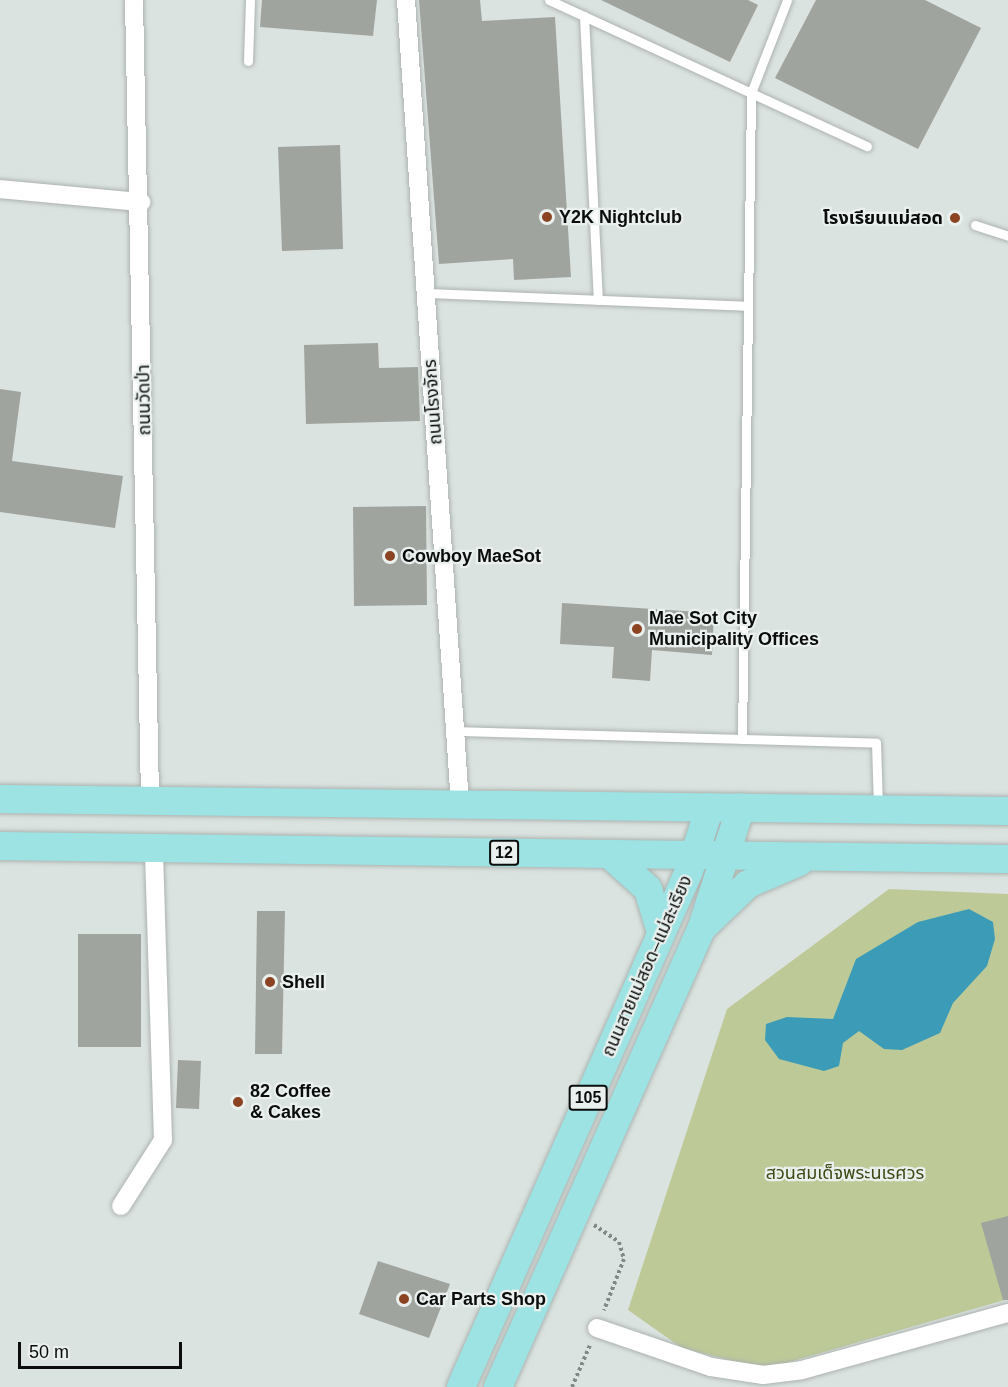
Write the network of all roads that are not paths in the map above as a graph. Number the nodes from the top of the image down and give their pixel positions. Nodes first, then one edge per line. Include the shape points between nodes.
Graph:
1 (134, 0) edge
2 (250, 0) edge
3 (406, 0) edge
4 (549, 0) edge
5 (787, 0) edge
6 (584, 16) junction
7 (248, 61) dead end
8 (751, 93) junction
9 (867, 146) dead end
10 (0, 189) edge
11 (141, 202) junction
12 (975, 225) dead end
13 (1008, 236) edge
14 (426, 293) junction
15 (598, 300) junction
16 (747, 306) junction
17 (456, 731) junction
18 (742, 739) junction
19 (0, 798) edge
20 (150, 800) junction
21 (460, 804) junction
22 (710, 807) junction
23 (741, 807) junction
24 (878, 809) junction
25 (1008, 811) edge
26 (0, 846) edge
27 (154, 848) junction
28 (609, 854) junction
29 (695, 855) junction
30 (725, 855) junction
31 (819, 856) junction
32 (1008, 859) edge
33 (702, 927) junction
34 (661, 933) junction
35 (121, 1206) dead end
36 (1008, 1313) edge
37 (597, 1328) road end
38 (461, 1387) edge
39 (498, 1387) edge

1 - 11 street, ถนนวัดป่า
2 - 7 lane
3 - 14 street, ถนนโรงจักร
4 - 6 lane
5 - 8 lane
6 - 8 lane
6 - 15 lane
8 - 9 lane
8 - 16 lane
10 - 11 street
11 - 20 street, ถนนวัดป่า
12 - 13 lane
14 - 15 lane
14 - 17 street, ถนนโรงจักร
15 - 16 lane
16 - 18 lane
17 - 18 lane
17 - 21 street, ถนนโรงจักร
18 - 24 lane via 876,743
19 - 20 main road
20 - 21 main road
21 - 22 main road
22 - 23 main road
22 - 29 main road, ถนนสายแม่สอด–แม่สะเรียง / 105
23 - 24 main road
23 - 30 main road, ถนนสายแม่สอด–แม่สะเรียง / 105
24 - 25 main road
26 - 27 main road, 12
27 - 28 main road, 12
27 - 35 street via 163,1140
28 - 29 main road, 12
28 - 34 main road via 648,890
29 - 30 main road, 12
29 - 34 main road, ถนนสายแม่สอด–แม่สะเรียง / 105
30 - 31 main road, 12
30 - 33 main road, ถนนสายแม่สอด–แม่สะเรียง / 105
31 - 32 main road, 12
31 - 33 main road via 748,884
33 - 39 main road, ถนนสายแม่สอด–แม่สะเรียง / 105
34 - 38 main road, ถนนสายแม่สอด–แม่สะเรียง / 105
36 - 37 street via 802,1370 763,1375 711,1368

